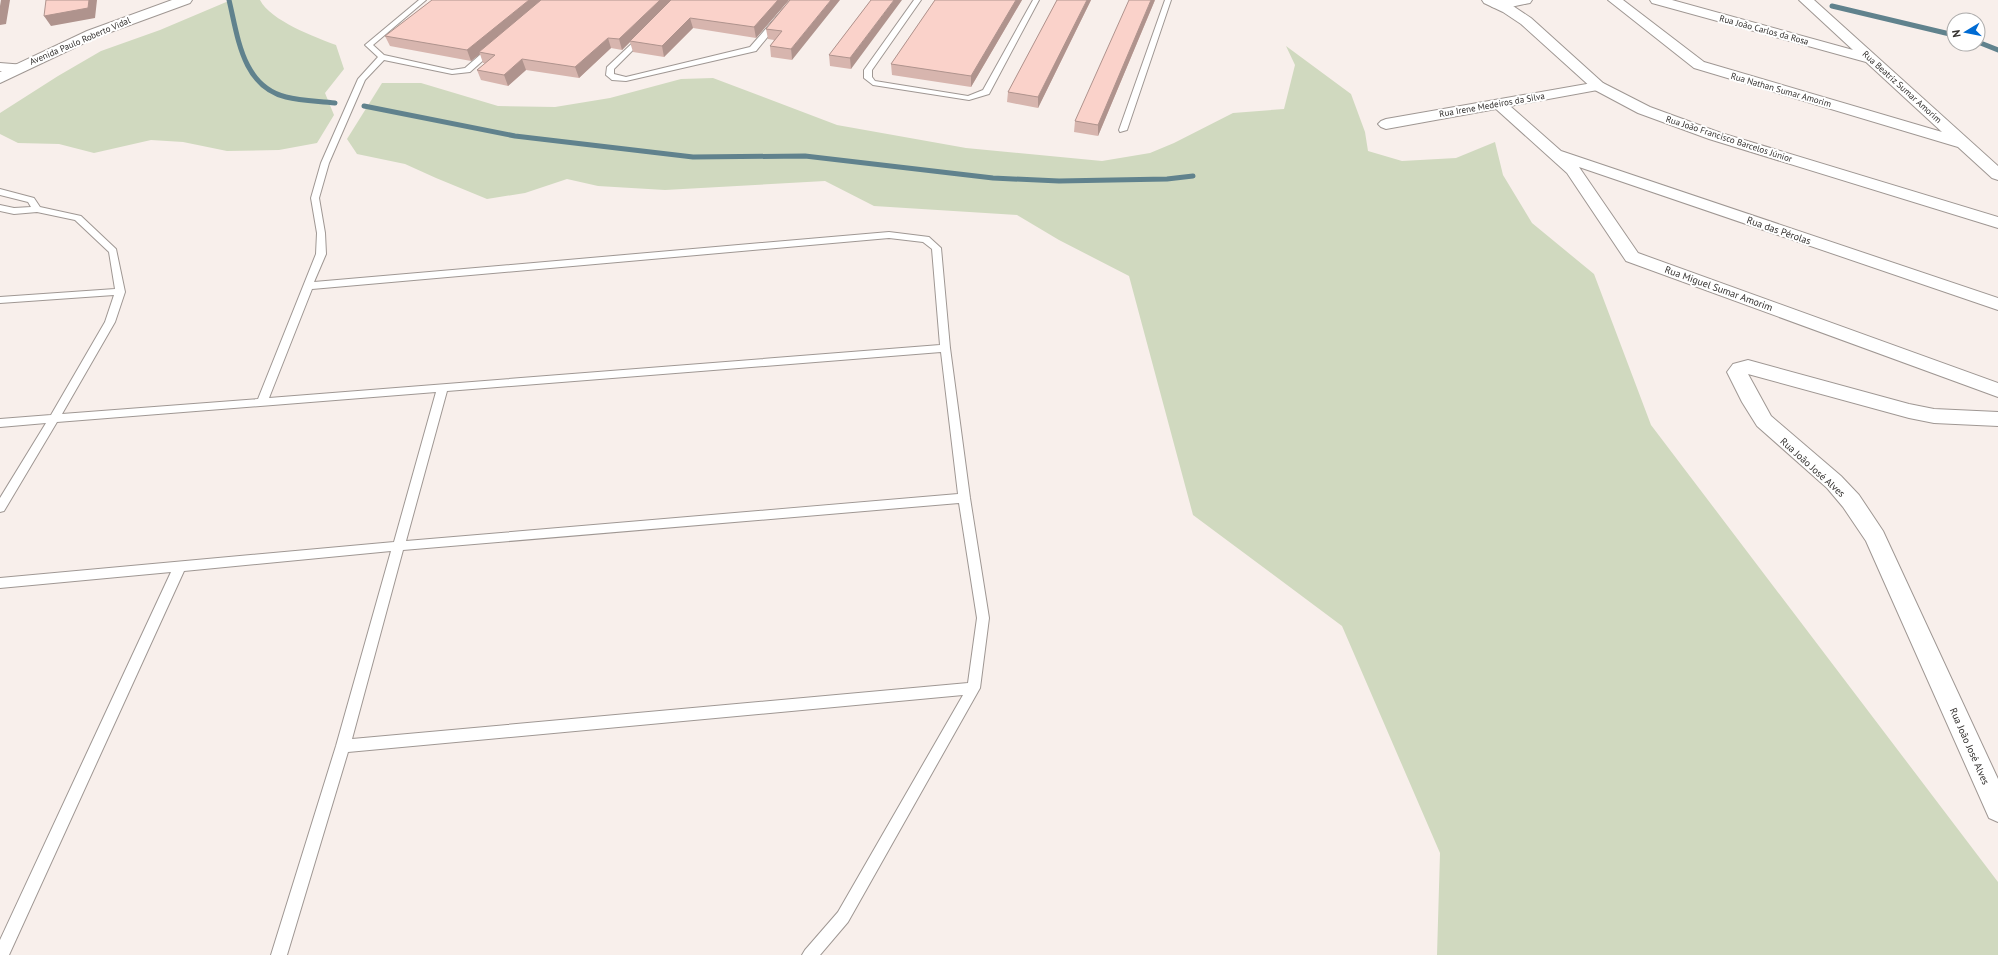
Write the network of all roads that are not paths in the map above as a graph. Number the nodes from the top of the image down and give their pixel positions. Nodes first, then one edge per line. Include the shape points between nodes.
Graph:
1 (185, 0) edge
2 (423, 0) edge
3 (795, 0) edge
4 (918, 0) edge
5 (1036, 0) edge
6 (1168, 0) edge
7 (1526, 0) edge
8 (1615, 0) edge
9 (1657, 0) edge
10 (1806, 0) edge
11 (1493, 2) edge
12 (647, 32) edge
13 (497, 45) edge
14 (382, 57) junction
15 (1871, 60) junction
16 (0, 67) edge
17 (20, 68) junction
18 (0, 78) edge
19 (1598, 86) junction
20 (1499, 104) junction
21 (1386, 124) dead end
22 (1123, 130) dead end
23 (1965, 144) junction
24 (1559, 156) junction
25 (1998, 175) edge
26 (0, 192) edge
27 (0, 208) edge
28 (37, 208) junction
29 (1998, 223) edge
30 (308, 286) junction
31 (120, 292) junction
32 (0, 300) edge
33 (1998, 304) edge
34 (945, 348) junction
35 (442, 389) junction
36 (1998, 390) edge
37 (262, 402) junction
38 (54, 419) junction
39 (1998, 419) edge
40 (0, 423) edge
41 (964, 498) junction
42 (0, 508) edge
43 (399, 546) junction
44 (180, 566) junction
45 (0, 584) edge
46 (974, 688) junction
47 (343, 746) junction
48 (1998, 809) edge
49 (1, 955) edge
50 (279, 955) edge
51 (810, 955) edge

1 - 17 street, Avenida Paulo Roberto Vidal via 92,34
2 - 14 lane via 369,45
3 - 12 lane via 753,49 626,79 610,75 610,69
4 - 5 lane via 868,70 868,78 873,83 969,98 986,92
6 - 22 lane
7 - 11 street
8 - 23 street, Rua Nathan Sumar Amorim via 1700,65
9 - 15 street, Rua João Carlos da Rosa
10 - 15 street, Rua Beatriz Sumar Amorim
11 - 19 street, Rua João Francisco Barcelos Júnior via 1526,21
13 - 14 lane via 467,70 452,72
14 - 30 lane via 362,79 325,163 315,198 321,233 321,254
15 - 23 street, Rua Beatriz Sumar Amorim
16 - 17 street
17 - 18 street, Avenida Paulo Roberto Vidal
19 - 20 street, Rua Irene Medeiros da Silva
19 - 29 street, Rua João Francisco Barcelos Júnior via 1671,121
20 - 21 street, Rua Irene Medeiros da Silva
20 - 24 street, Rua Miguel Sumar Amorim
23 - 25 street, Rua Beatriz Sumar Amorim
24 - 33 street, Rua das Pérolas
24 - 36 street, Rua Miguel Sumar Amorim via 1585,186 1632,256
26 - 28 lane via 32,200
27 - 28 lane via 14,211
28 - 31 lane via 78,218 114,251
30 - 34 lane via 889,235 926,238 936,248
30 - 37 lane
31 - 32 lane
31 - 38 lane via 110,322
34 - 35 lane
34 - 41 lane
35 - 37 lane
35 - 43 lane
37 - 38 lane
38 - 40 lane
38 - 42 lane
39 - 48 street, Rua João José Alves via 1934,416 1748,367 1737,372 1764,421 1778,436 1834,482 1875,537
41 - 43 lane
41 - 46 lane via 983,618
43 - 44 lane
43 - 47 lane
44 - 45 lane
44 - 49 lane
46 - 47 lane
46 - 51 lane via 843,917
47 - 50 lane

